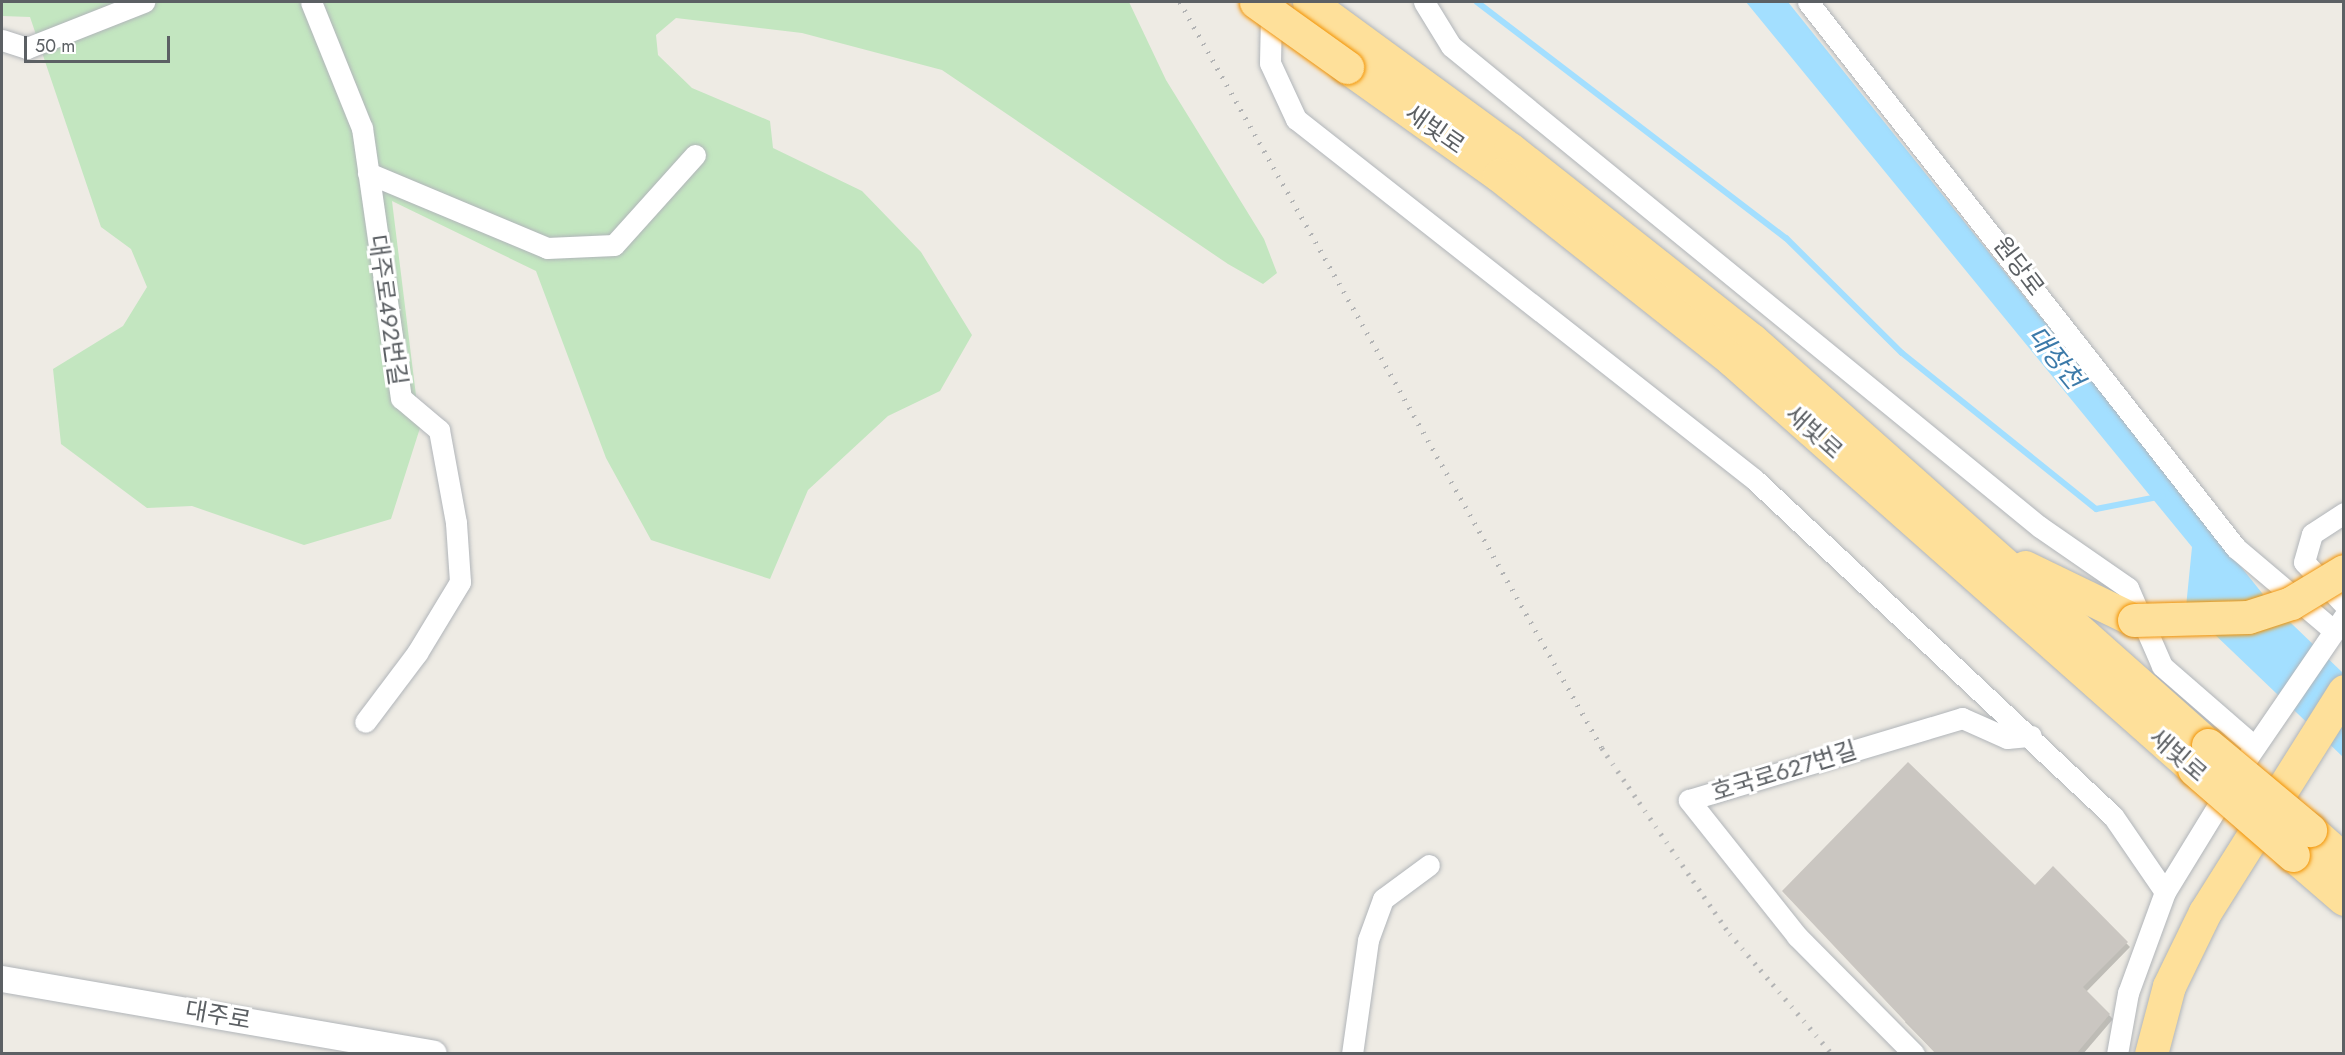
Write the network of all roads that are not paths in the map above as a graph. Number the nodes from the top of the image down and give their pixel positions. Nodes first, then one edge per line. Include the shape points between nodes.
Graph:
1 (144, 2) edge
2 (311, 2) edge
3 (1256, 2) edge
4 (1281, 2) edge
5 (1424, 2) edge
6 (1808, 2) edge
7 (1314, 5) edge
8 (2, 39) edge
9 (695, 155) dead end
10 (368, 172) junction
11 (2343, 513) edge
12 (1981, 544) junction
13 (2343, 571) edge
14 (2343, 604) edge
15 (2334, 629) edge
16 (2343, 691) edge
17 (2343, 720) edge
18 (365, 722) dead end
19 (2031, 736) junction
20 (2254, 746) junction
21 (2201, 757) junction
22 (2290, 793) junction
23 (2301, 843) junction
24 (2343, 860) edge
25 (1429, 865) dead end
26 (2165, 892) junction
27 (2343, 899) edge
28 (2, 979) edge
29 (434, 1053) edge
30 (1352, 1053) edge
31 (1914, 1053) edge
32 (2117, 1053) edge
33 (2151, 1053) edge
34 (2168, 1053) edge

1 - 8 street via 27,48
2 - 10 street, 대주로492번길 via 362,128
3 - 21 highway, 새빛로, bridge via 1499,175 1732,360
4 - 19 street via 1271,15 1270,63 1296,119 1754,479
5 - 20 street via 1461,54 2040,527 2128,588 2162,666
6 - 15 street, 원당로 via 2236,548
7 - 12 highway, 새빛로 via 1510,149 1752,340
9 - 10 street via 614,245 547,248
10 - 18 street, 대주로492번길 via 400,398 439,430 456,523 460,582 417,654
11 - 14 street via 2312,534 2304,562
12 - 13 highway, bridge via 2134,620 2248,617 2291,603
12 - 21 highway, 새빛로
15 - 20 street
16 - 22 highway
17 - 22 highway
19 - 26 street via 2113,816
19 - 31 street, 호국로627번길 via 2007,738 1962,718 1689,800 1797,936
20 - 26 street
21 - 23 highway, 새빛로, bridge
22 - 33 highway via 2205,912 2169,986
22 - 34 highway via 2219,917 2183,992
23 - 24 highway, 새빛로
23 - 27 highway, 새빛로
25 - 30 street via 1383,899 1368,940
26 - 32 street via 2128,993
28 - 29 street, 대주로

